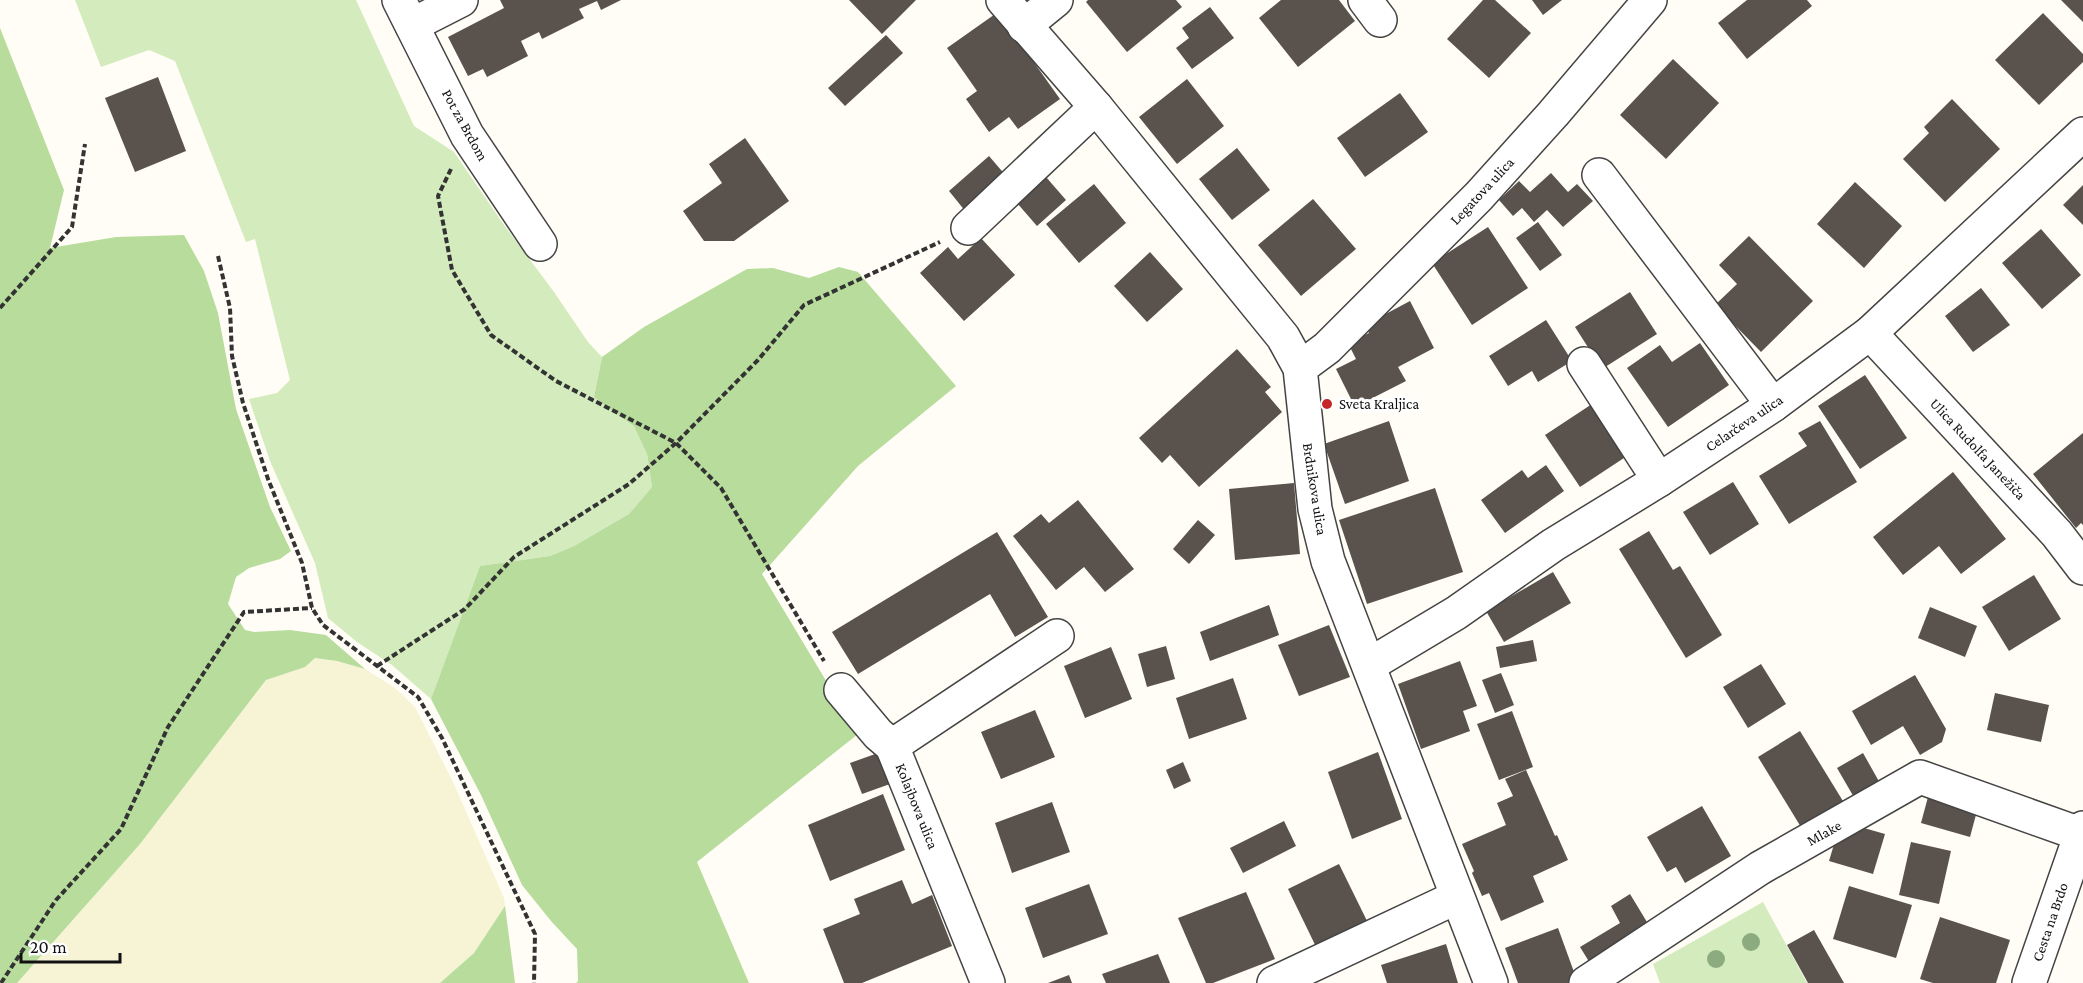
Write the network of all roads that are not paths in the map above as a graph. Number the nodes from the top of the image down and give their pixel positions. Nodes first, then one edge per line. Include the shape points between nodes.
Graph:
1 (461, 0) edge
2 (1003, 0) edge
3 (1056, 0) edge
4 (1650, 0) edge
5 (405, 12) edge
6 (1024, 26) junction
7 (1096, 107) junction
8 (2083, 134) edge
9 (1599, 175) dead end
10 (968, 228) road end
11 (540, 244) dead end
12 (1870, 333) junction
13 (1584, 364) dead end
14 (1300, 368) junction
15 (1773, 405) junction
16 (1659, 480) junction
17 (2083, 568) edge
18 (1057, 636) dead end
19 (1369, 665) junction
20 (841, 690) road end
21 (892, 746) junction
22 (2081, 831) edge
23 (1457, 897) junction
24 (988, 983) edge
25 (1274, 983) edge
26 (1491, 983) edge
27 (1586, 983) edge
28 (2029, 983) edge

1 - 5 street
2 - 6 street, Brdnikova ulica
3 - 6 street
4 - 14 street, Legatova ulica via 1479,196 1328,348
5 - 11 street, Pot za Brdom via 468,135
6 - 7 street, Brdnikova ulica
7 - 10 street
7 - 14 street, Brdnikova ulica via 1283,337
8 - 12 street, Celarčeva ulica
9 - 15 street
12 - 15 street, Celarčeva ulica
12 - 17 street, Ulica Rudolfa Janežiča via 2057,534
13 - 16 street
14 - 19 street, Brdnikova ulica via 1315,509 1328,561
15 - 16 street, Celarčeva ulica
16 - 19 street, Celarčeva ulica
18 - 21 street, Kolajbova ulica
19 - 23 street, Brdnikova ulica
20 - 21 street
21 - 24 street, Kolajbova ulica
22 - 27 street, Mlake via 1920,777 1760,868
22 - 28 street, Cesta na Brdo
23 - 25 street
23 - 26 street, Brdnikova ulica

